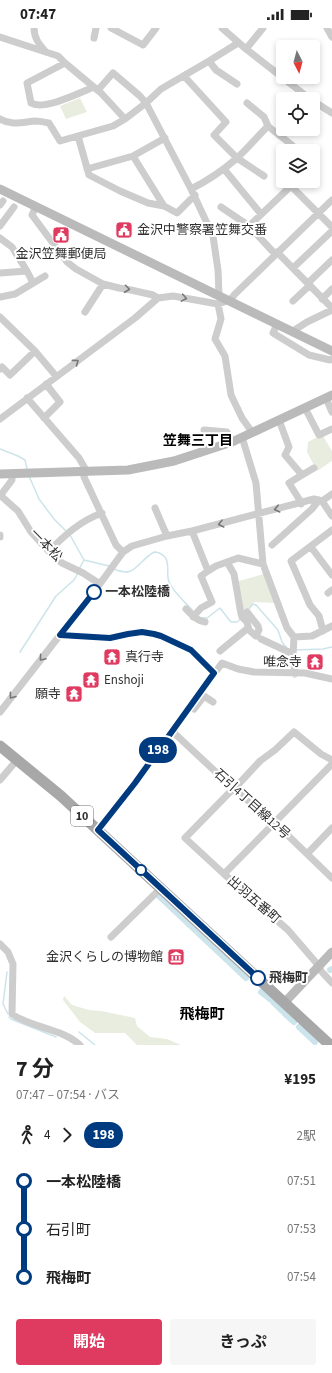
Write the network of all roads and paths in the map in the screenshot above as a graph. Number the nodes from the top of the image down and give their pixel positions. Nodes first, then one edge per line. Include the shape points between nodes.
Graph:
1 (34, 28) edge
2 (96, 28) edge
3 (112, 28) edge
4 (156, 28) edge
5 (222, 28) edge
6 (263, 28) edge
7 (327, 28) edge
8 (332, 36) edge
9 (0, 37) edge
10 (94, 38) dead end
11 (238, 43) junction
12 (246, 49) junction
13 (45, 51) junction
14 (209, 61) junction
15 (65, 63) junction
16 (184, 76) junction
17 (237, 84) dead end
18 (96, 88) junction
19 (301, 92) edge
20 (146, 103) junction
21 (247, 103) dead end
22 (320, 105) edge
23 (332, 113) edge
24 (0, 119) edge
25 (125, 119) junction
26 (268, 126) junction
27 (78, 136) junction
28 (165, 138) junction
29 (292, 144) edge
30 (133, 156) junction
31 (237, 158) junction
32 (224, 169) junction
33 (87, 170) junction
34 (264, 176) dead end
35 (0, 189) edge
36 (193, 192) junction
37 (332, 200) edge
38 (36, 206) junction
39 (164, 206) junction
40 (14, 207) dead end
41 (221, 207) dead end
42 (318, 213) junction
43 (261, 214) junction
44 (0, 226) edge
45 (250, 226) junction
46 (332, 227) edge
47 (332, 231) edge
48 (0, 238) edge
49 (276, 253) junction
50 (332, 260) edge
51 (293, 268) junction
52 (27, 271) junction
53 (0, 273) edge
54 (45, 276) dead end
55 (33, 283) junction
56 (103, 284) junction
57 (309, 284) junction
58 (332, 289) edge
59 (0, 297) edge
60 (158, 298) junction
61 (322, 299) junction
62 (219, 300) junction
63 (230, 300) junction
64 (293, 301) dead end
65 (332, 309) edge
66 (85, 312) dead end
67 (0, 317) edge
68 (277, 324) junction
69 (293, 331) junction
70 (35, 351) junction
71 (332, 351) edge
72 (332, 359) edge
73 (1, 367) edge
74 (56, 376) junction
75 (46, 384) junction
76 (329, 396) edge
77 (27, 398) junction
78 (305, 408) junction
79 (332, 412) edge
80 (44, 418) junction
81 (0, 419) edge
82 (279, 420) junction
83 (332, 429) edge
84 (204, 430) dead end
85 (252, 432) junction
86 (242, 437) junction
87 (232, 442) junction
88 (314, 468) dead end
89 (86, 470) junction
90 (12, 473) junction
91 (0, 474) edge
92 (302, 475) junction
93 (332, 494) edge
94 (0, 495) edge
95 (320, 501) junction
96 (301, 504) junction
97 (155, 508) dead end
98 (102, 513) junction
99 (259, 514) junction
100 (332, 516) edge
101 (332, 530) edge
102 (192, 531) junction
103 (167, 536) junction
104 (272, 545) dead end
105 (311, 547) junction
106 (49, 551) junction
107 (123, 552) junction
108 (228, 562) junction
109 (262, 564) junction
110 (208, 571) junction
111 (332, 575) edge
112 (99, 585) junction
113 (186, 609) dead end
114 (247, 612) dead end
115 (193, 616) junction
116 (205, 622) dead end
117 (332, 626) edge
118 (248, 628) junction
119 (323, 631) junction
120 (60, 635) junction
121 (294, 636) junction
122 (258, 637) junction
123 (220, 651) dead end
124 (292, 654) junction
125 (214, 672) junction
126 (295, 674) junction
127 (332, 679) edge
128 (192, 694) dead end
129 (213, 702) dead end
130 (0, 712) edge
131 (182, 718) junction
132 (172, 731) junction
133 (0, 746) edge
134 (17, 760) junction
135 (332, 760) edge
136 (332, 764) edge
137 (0, 780) edge
138 (234, 789) junction
139 (275, 823) junction
140 (332, 828) edge
141 (98, 830) junction
142 (307, 854) junction
143 (224, 874) junction
144 (332, 878) edge
145 (161, 888) junction
146 (111, 937) dead end
147 (0, 944) edge
148 (332, 952) edge
149 (319, 966) junction
150 (332, 983) edge
151 (285, 1002) junction
152 (80, 1045) edge
153 (330, 1045) edge

1 - 13 street via 36,40
2 - 10 street
3 - 4 street via 144,45
5 - 11 street
6 - 12 street
7 - 8 street
9 - 13 street
11 - 12 street
11 - 14 street
12 - 19 street
13 - 15 street via 58,56
14 - 16 street
14 - 17 street via 216,70
15 - 18 street
15 - 18 street via 28,83 31,103 34,105 58,102
16 - 20 street via 161,89
16 - 31 street via 226,122 214,135
18 - 20 street via 113,73
18 - 25 street
20 - 25 street
20 - 28 street
21 - 26 street via 264,118
22 - 23 street
24 - 27 street via 6,122 49,123 60,140
25 - 27 street via 113,126
26 - 29 street
26 - 31 street
27 - 33 street
28 - 30 street
28 - 36 street
30 - 33 street
30 - 39 street
31 - 32 street
31 - 34 street
32 - 36 street
32 - 43 street
33 - 39 street via 89,176 120,191 148,203
35 - 38 street
36 - 39 street via 177,213
36 - 62 street via 213,236
37 - 42 street
38 - 56 street via 32,215 67,262
38 - 62 street
40 - 44 street
41 - 45 street
42 - 43 street via 291,186
42 - 46 street
42 - 49 street
43 - 45 street
45 - 49 street
47 - 51 street
48 - 52 street via 12,247
49 - 51 street
49 - 63 street
50 - 57 street
51 - 57 street
52 - 53 street
52 - 55 street
54 - 55 street
55 - 59 street via 15,294
56 -> 60 street
56 - 66 street
57 - 61 street
57 - 64 street
58 - 61 street
60 -> 62 street via 173,296
74 -> 60 street
61 - 65 street
62 - 63 street
62 - 85 street via 222,319 215,339 225,356 231,395
63 - 68 street
65 - 69 street
67 - 70 street
68 - 69 street
68 - 72 street via 273,333 309,355
69 - 71 street
70 - 73 street via 10,375
70 - 74 street
74 - 75 street
75 - 77 street
75 - 80 street via 60,402
76 - 78 street
76 - 79 street via 328,403
77 - 80 street
77 - 81 street
78 - 82 street
78 - 83 street via 319,435
80 - 89 street via 79,458
82 - 85 street
82 - 92 street via 289,447 285,455
84 - 87 street via 227,432
85 - 86 street
86 - 87 street
86 - 99 street via 256,483
87 - 89 street via 174,461 128,470
88 - 92 street
89 - 90 street
89 - 98 street via 84,477
90 - 91 street
90 - 94 street via 12,480
92 - 96 street via 289,483
93 - 95 street
94 - 106 street, 一本松 via 18,511 31,532
95 - 96 street via 314,499
95 - 100 street
95 - 104 street
96 -> 99 street
97 - 103 street
98 - 106 street via 68,532
98 - 107 street via 116,545
99 -> 102 street
99 - 109 street
101 - 105 street
102 - 103 street
102 - 110 street
103 - 107 street via 132,546
105 - 111 street
105 - 119 street via 291,561 291,564 310,605 319,616
106 - 112 street, 一本松 via 62,563 83,573
107 - 112 street
108 - 109 street via 238,558
108 - 110 street
108 - 118 street via 234,574 241,614
109 - 121 street via 287,628
110 - 115 street via 201,576 212,602
112 - 120 street
113 - 115 street
114 - 122 street via 258,626
115 - 116 street
117 - 119 street
118 - 122 street
118 - 123 street
119 - 121 street via 312,636
120 - 125 street via 110,638 142,632 154,634 191,650
120 -> 130 street
121 - 124 street
122 - 124 street
124 - 126 street
125 - 126 street via 222,663 254,672
125 - 131 street
126 - 127 street via 306,673
128 - 131 street
129 - 131 street via 204,696 188,716
131 - 132 street
132 - 138 street, 石引4丁目線12号
132 - 141 street
133 - 134 main road, 10
134 - 137 street
134 - 141 main road, 10
135 - 138 street via 291,732
136 - 139 street
138 - 139 street, 石引4丁目線12号
138 - 143 street, 出羽五番町 via 185,838
139 - 142 street, 石引4丁目線12号
139 - 143 street
140 - 142 street
141 - 145 main road, 10
142 - 144 street, 石引4丁目線12号
143 - 149 street, 出羽五番町 via 288,930
145 - 146 street
145 - 151 main road, 10
147 - 152 street via 14,964 12,1014 20,1020 72,1038
148 - 149 street
149 - 150 street, 出羽五番町
149 - 151 street
151 - 153 main road, 10

